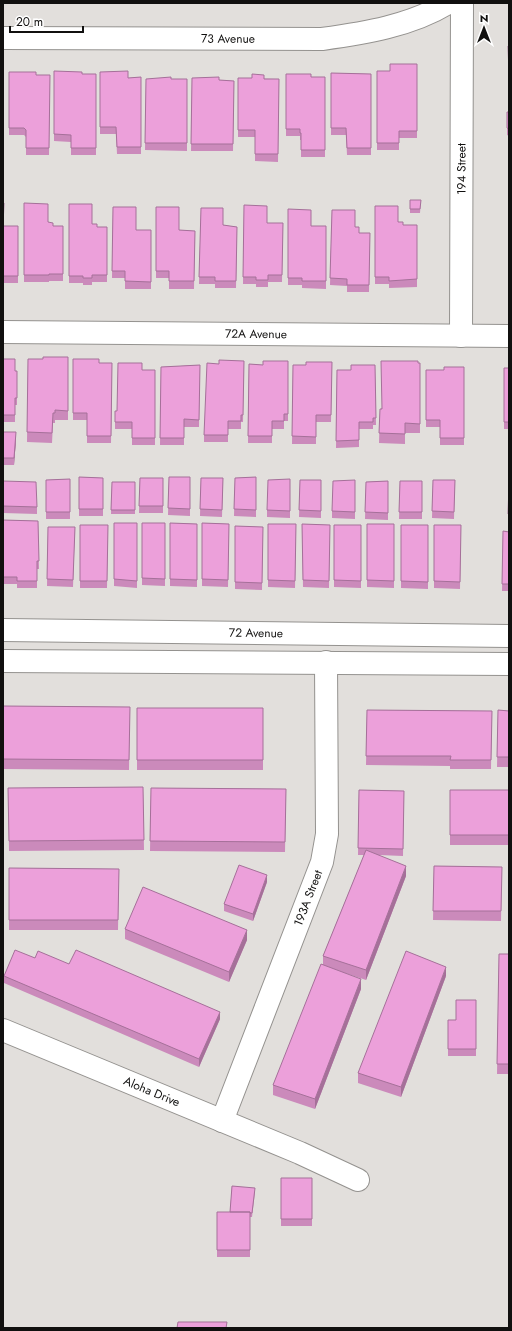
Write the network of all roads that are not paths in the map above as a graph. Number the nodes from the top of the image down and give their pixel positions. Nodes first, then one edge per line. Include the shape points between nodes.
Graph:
1 (448, 3) edge
2 (462, 3) edge
3 (3, 38) edge
4 (3, 332) edge
5 (461, 336) junction
6 (509, 336) edge
7 (3, 630) edge
8 (152, 632) junction
9 (509, 636) edge
10 (3, 646) edge
11 (3, 660) edge
12 (326, 662) junction
13 (509, 664) edge
14 (3, 1030) edge
15 (222, 1121) junction
16 (358, 1180) dead end

1 - 3 street, 73 Avenue via 428,15 390,26 322,39
2 - 5 street, 194 Street
4 - 5 street, 72A Avenue
5 - 6 street, 72A Avenue
7 - 8 street, 72 Avenue
8 - 9 street, 72 Avenue
8 - 10 street via 94,647
11 - 12 street
12 - 13 street
12 - 15 street, 193A Street via 328,784 322,862
14 - 15 street, Aloha Drive
15 - 16 street, Aloha Drive

